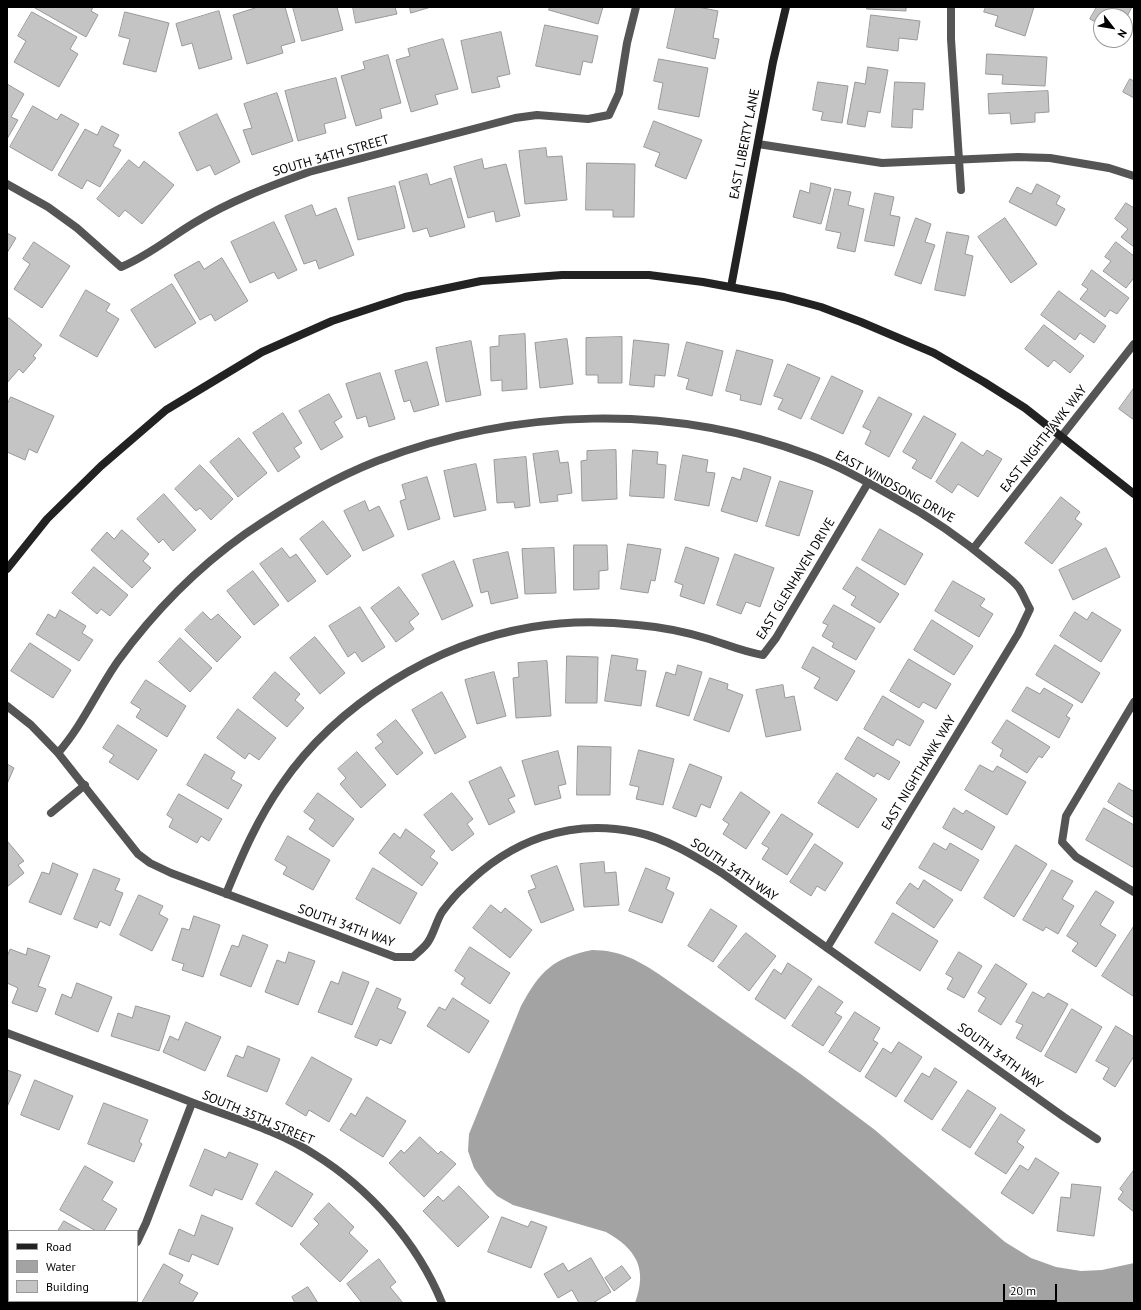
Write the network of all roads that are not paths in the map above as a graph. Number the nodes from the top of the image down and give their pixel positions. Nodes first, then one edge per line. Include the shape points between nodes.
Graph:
1 (636, 7) edge
2 (786, 7) edge
3 (951, 7) edge
4 (758, 144) junction
5 (959, 160) junction
6 (1134, 176) edge
7 (7, 184) edge
8 (961, 190) dead end
9 (731, 287) junction
10 (1134, 344) edge
11 (1061, 436) junction
12 (868, 483) junction
13 (1134, 494) edge
14 (974, 549) junction
15 (7, 569) edge
16 (1030, 609) joint
17 (1134, 702) edge
18 (7, 706) edge
19 (58, 753) junction
20 (85, 785) junction
21 (51, 813) dead end
22 (1134, 892) edge
23 (226, 894) junction
24 (827, 948) junction
25 (7, 1033) edge
26 (192, 1103) junction
27 (1097, 1139) dead end
28 (138, 1240) edge
29 (442, 1303) edge

1 - 7 street, SOUTH 34TH STREET via 619,93 609,115 588,120 537,115 515,118 310,172 224,206 141,259 121,267 77,228 48,207
2 - 4 street, EAST LIBERTY LANE
3 - 5 street
4 - 5 street via 882,163
4 - 9 street, EAST LIBERTY LANE
5 - 6 street via 1050,158 1109,168
5 - 8 street
9 - 11 street via 822,307 934,353 1025,408
9 - 15 street via 649,275 562,274 481,281 404,297 332,321 262,352 166,410 101,466 47,519
10 - 11 street, EAST NIGHTHAWK WAY
11 - 13 street
11 - 14 street, EAST NIGHTHAWK WAY
12 - 14 street, EAST WINDSONG DRIVE via 927,516
12 - 19 street, EAST WINDSONG DRIVE via 810,455 750,437 658,421 602,417 506,425 444,439 377,461 330,482 292,504 244,535 203,567 147,625 118,660 71,738
12 - 23 street, EAST GLENHAVEN DRIVE via 776,638 763,655 742,652 684,633 638,625 565,623 496,635 446,653 378,690 319,741 282,783 250,837
14 - 16 street, EAST WINDSONG DRIVE via 1018,586
16 - 24 street, EAST NIGHTHAWK WAY via 1018,634
17 - 22 street via 1066,816 1062,842 1076,857
18 - 19 street, SOUTH 34TH WAY via 31,725
19 - 20 street, SOUTH 34TH WAY
20 - 21 street
20 - 23 street, SOUTH 34TH WAY via 138,854 171,873
23 - 24 street, SOUTH 34TH WAY via 395,957 413,957 428,942 442,912 454,897 493,861 520,845 560,831 603,828 636,832 694,855
24 - 27 street, SOUTH 34TH WAY
25 - 26 street, SOUTH 35TH STREET
26 - 28 street
26 - 29 street, SOUTH 35TH STREET via 313,1153 354,1184 378,1205 402,1235 422,1264

